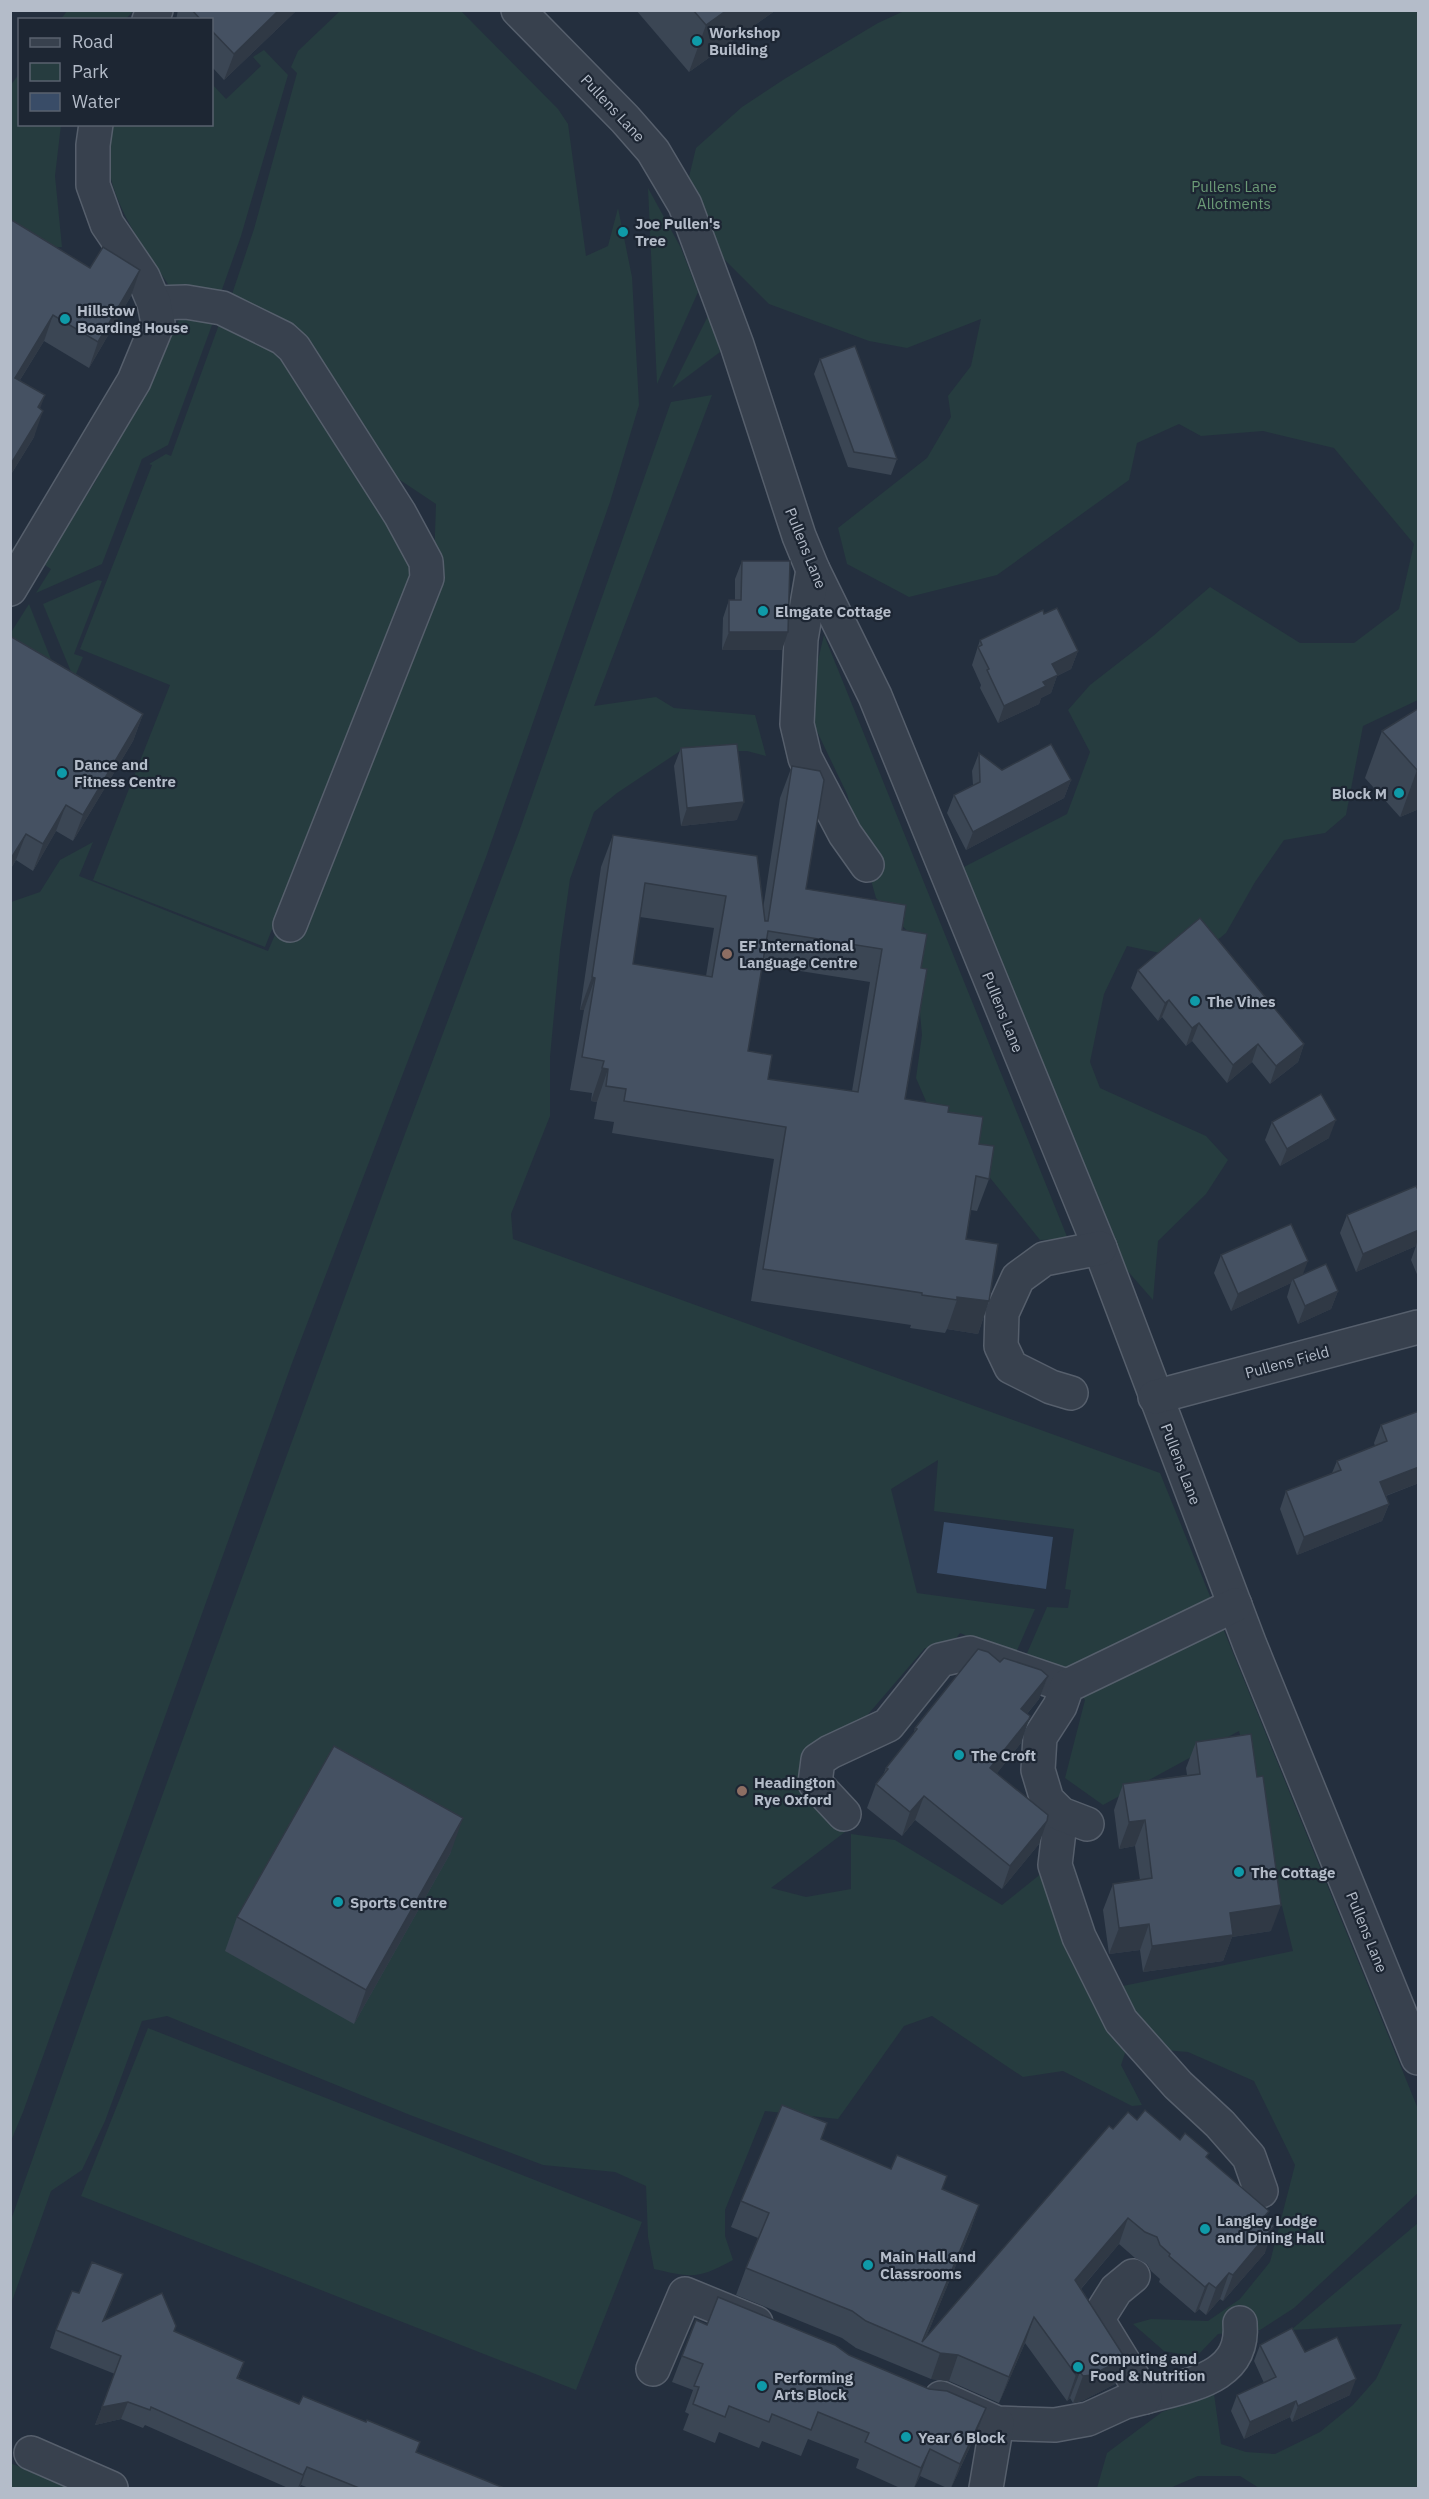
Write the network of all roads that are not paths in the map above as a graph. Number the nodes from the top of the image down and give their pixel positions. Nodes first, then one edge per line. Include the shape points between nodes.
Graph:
1 (518, 10) edge
2 (96, 126) edge
3 (154, 303) junction
4 (813, 570) junction
5 (13, 578) edge
6 (867, 865) dead end
7 (290, 925) dead end
8 (1100, 1248) junction
9 (1419, 1327) edge
10 (1071, 1393) dead end
11 (1155, 1397) junction
12 (1235, 1605) junction
13 (1066, 1686) junction
14 (844, 1814) dead end
15 (1419, 2058) edge
16 (1261, 2191) dead end
17 (1133, 2276) dead end
18 (1240, 2323) dead end
19 (784, 2334) edge
20 (653, 2368) dead end
21 (917, 2394) edge
22 (1145, 2397) junction
23 (997, 2423) junction
24 (31, 2453) dead end
25 (111, 2488) edge
26 (986, 2488) edge

1 - 4 street, Pullens Lane via 625,119 652,151 685,205
2 - 3 street via 93,185 107,224 143,277
3 - 5 street via 158,323 134,381
3 - 7 street via 186,302 222,308 284,338 400,514 426,562 427,578
4 - 6 street via 801,639 797,724 805,758 845,834
4 - 8 street, Pullens Lane via 875,696
8 - 10 street via 1044,1259 1018,1278 1002,1313 1002,1346 1011,1367 1051,1388
8 - 11 street, Pullens Lane
9 - 11 street, Pullens Field
11 - 12 street, Pullens Lane
12 - 13 street
12 - 15 street, Pullens Lane
13 - 14 street via 970,1653 940,1660 888,1725 818,1760 815,1783
13 - 16 street via 1060,1706 1040,1737 1038,1770 1047,1800 1074,1819 1055,1865 1079,1937 1121,2021 1249,2157
17 - 22 street via 1116,2290 1099,2317
18 - 22 street via 1242,2339 1234,2357 1224,2367 1198,2382
19 - 20 street via 685,2294
21 - 23 street via 941,2398
22 - 23 street via 1088,2419 1055,2425 1034,2413
23 - 26 street
24 - 25 street

